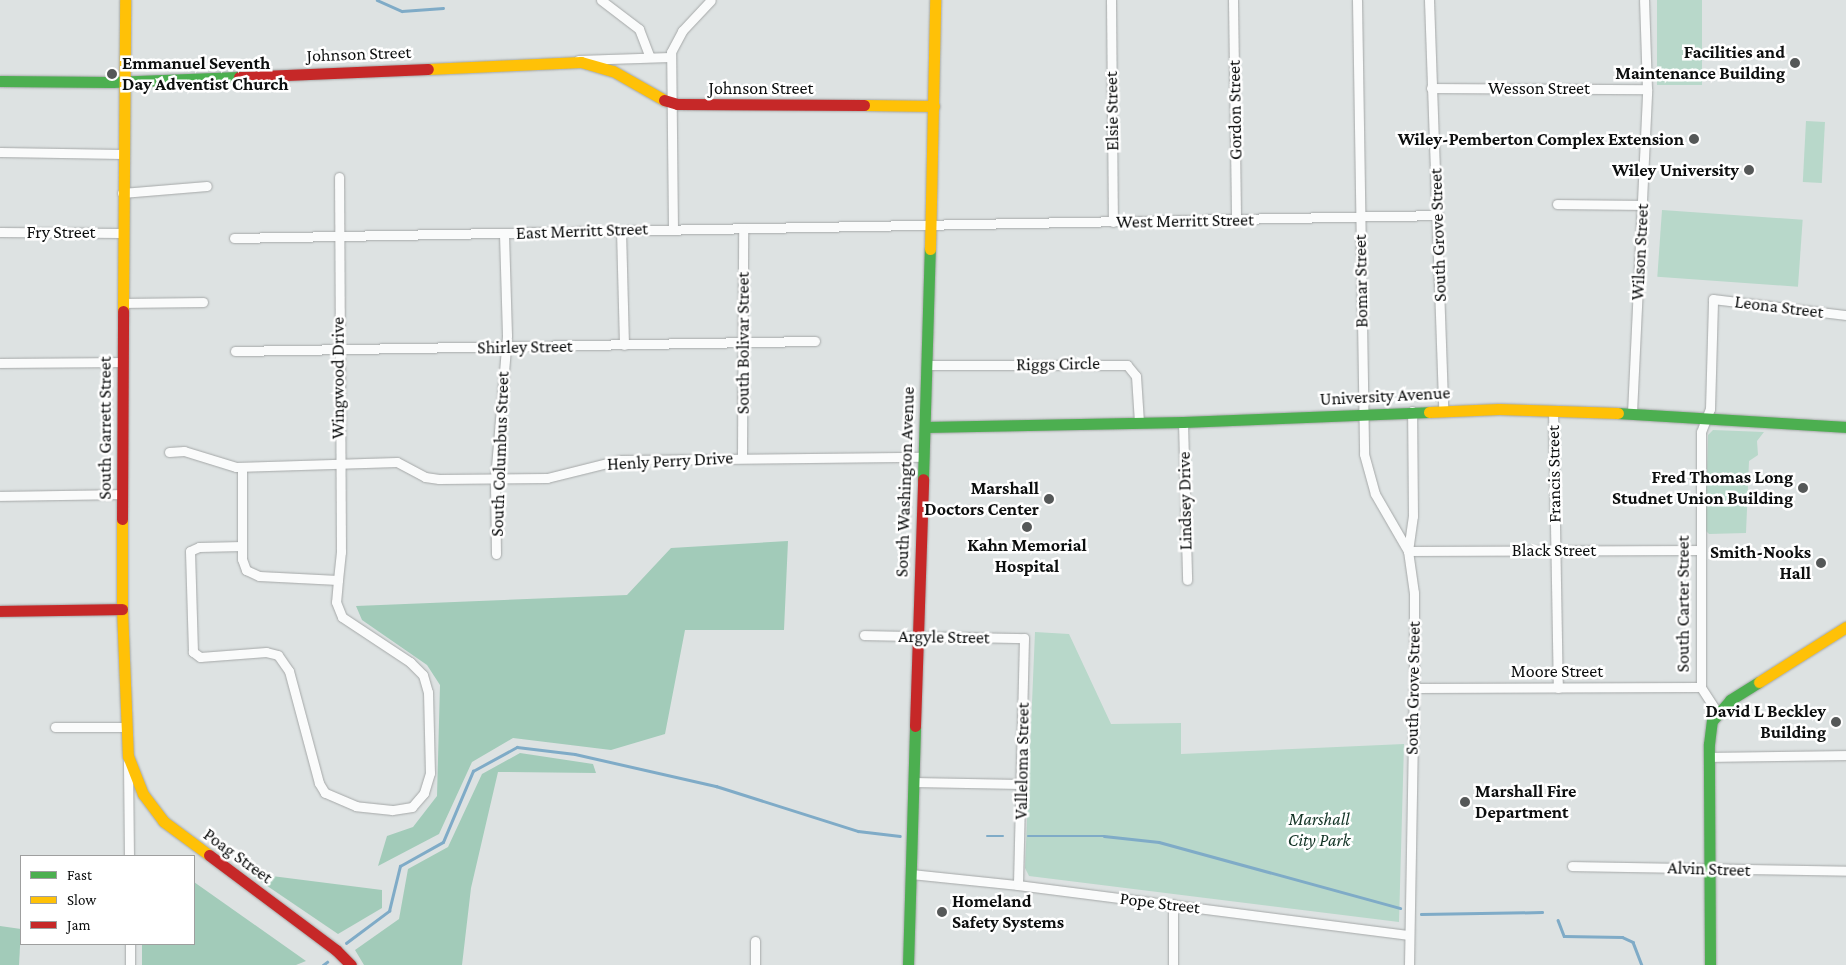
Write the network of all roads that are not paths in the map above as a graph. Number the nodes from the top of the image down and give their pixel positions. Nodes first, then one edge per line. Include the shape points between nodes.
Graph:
1 (125, 0) edge
2 (601, 0) edge
3 (711, 0) edge
4 (935, 0) edge
5 (1110, 0) edge
6 (1233, 0) edge
7 (1357, 0) edge
8 (1429, 0) edge
9 (1644, 0) edge
10 (650, 57) junction
11 (670, 57) junction
12 (569, 62) junction
13 (0, 81) edge
14 (123, 81) junction
15 (1432, 88) junction
16 (1647, 89) junction
17 (671, 104) junction
18 (934, 106) junction
19 (0, 152) edge
20 (123, 154) junction
21 (339, 177) dead end
22 (207, 186) dead end
23 (122, 192) junction
24 (1557, 204) dead end
25 (1643, 205) junction
26 (1438, 215) junction
27 (1360, 218) junction
28 (1236, 221) junction
29 (1113, 222) junction
30 (931, 226) junction
31 (673, 229) junction
32 (743, 229) junction
33 (621, 230) junction
34 (0, 232) edge
35 (122, 233) junction
36 (504, 234) junction
37 (339, 235) junction
38 (234, 238) dead end
39 (1713, 299) joint
40 (203, 302) dead end
41 (123, 304) junction
42 (1846, 315) edge
43 (816, 341) dead end
44 (744, 342) junction
45 (624, 345) junction
46 (505, 347) junction
47 (338, 350) junction
48 (235, 351) dead end
49 (0, 362) edge
50 (123, 362) junction
51 (926, 365) junction
52 (1443, 409) junction
53 (1553, 410) junction
54 (1412, 411) junction
55 (1632, 413) junction
56 (1364, 416) junction
57 (1706, 420) junction
58 (1183, 422) junction
59 (1139, 423) junction
60 (926, 427) junction
61 (1846, 427) edge
62 (169, 452) dead end
63 (742, 457) junction
64 (924, 457) junction
65 (338, 463) junction
66 (242, 467) junction
67 (495, 479) junction
68 (123, 494) junction
69 (0, 496) edge
70 (242, 546) junction
71 (1554, 549) junction
72 (1701, 550) junction
73 (1408, 551) junction
74 (496, 554) dead end
75 (338, 580) junction
76 (1187, 580) dead end
77 (122, 609) junction
78 (0, 611) edge
79 (1846, 627) edge
80 (864, 635) dead end
81 (917, 636) junction
82 (1024, 638) joint
83 (1700, 686) junction
84 (1414, 688) junction
85 (1558, 688) junction
86 (1717, 712) junction
87 (55, 727) dead end
88 (126, 727) junction
89 (1846, 755) edge
90 (128, 756) junction
91 (1709, 757) junction
92 (913, 782) junction
93 (1021, 784) junction
94 (129, 855) edge
95 (1572, 866) dead end
96 (1710, 869) junction
97 (1846, 871) edge
98 (911, 874) junction
99 (1018, 885) junction
100 (1173, 904) junction
101 (1409, 935) junction
102 (755, 941) dead end
103 (130, 945) edge
104 (130, 965) edge
105 (350, 965) edge
106 (755, 965) edge
107 (908, 965) edge
108 (1172, 965) edge
109 (1409, 965) edge
110 (1710, 965) edge

1 - 14 street, South Garrett Street
2 - 10 street via 639,29
3 - 11 street via 682,31
4 - 18 street, South Washington Avenue
5 - 29 street, Elsie Street
6 - 28 street, Gordon Street
7 - 27 street, Bomar Street
8 - 15 street, South Grove Street
9 - 16 street, Wilson Street
10 - 11 street, Johnson Street
10 - 12 street, Johnson Street
11 - 17 street
12 - 14 street, Johnson Street
12 - 17 street, Johnson Street via 587,62 606,68
13 - 14 street, Johnson Street
14 - 20 street, South Garrett Street
15 - 16 street, Wesson Street
15 - 26 street, South Grove Street
16 - 25 street, Wilson Street
17 - 18 street, Johnson Street
17 - 31 street
18 - 30 street, South Washington Avenue
19 - 20 street
20 - 23 street, South Garrett Street
21 - 37 street, Wingwood Drive
22 - 23 street
23 - 35 street, South Garrett Street
24 - 25 street
25 - 55 street, Wilson Street
26 - 27 street, West Merritt Street
26 - 52 street, South Grove Street
27 - 28 street, West Merritt Street
27 - 56 street, Bomar Street
28 - 29 street, West Merritt Street
29 - 30 street, West Merritt Street
30 - 32 street, East Merritt Street
30 - 51 street, South Washington Avenue
31 - 32 street, East Merritt Street
31 - 33 street, East Merritt Street
32 - 44 street, South Bolivar Street
33 - 36 street, East Merritt Street
33 - 45 street
34 - 35 street, Fry Street
35 - 41 street, South Garrett Street
36 - 37 street, East Merritt Street
36 - 46 street, South Columbus Street
37 - 38 street, East Merritt Street
37 - 47 street, Wingwood Drive
39 - 42 street, Leona Street
39 - 57 street, South Carter Street via 1710,409
40 - 41 street
41 - 50 street, South Garrett Street
43 - 44 street, Shirley Street
44 - 45 street, Shirley Street
44 - 63 street, South Bolivar Street
45 - 46 street, Shirley Street
46 - 47 street, Shirley Street
46 - 67 street, South Columbus Street
47 - 48 street, Shirley Street
47 - 65 street, Wingwood Drive
49 - 50 street
50 - 68 street, South Garrett Street
51 - 59 street, Riggs Circle via 1127,365 1136,376
51 - 60 street, South Washington Avenue
52 - 53 street, University Avenue
52 - 54 street, University Avenue
53 - 55 street, University Avenue
53 - 71 street, Francis Street
54 - 56 street, University Avenue
54 - 73 street, South Grove Street via 1413,516
55 - 57 street, University Avenue
56 - 58 street, University Avenue
56 - 73 street, Bomar Street via 1368,476 1379,503
57 - 61 street, University Avenue
57 - 72 street, South Carter Street via 1701,432
58 - 59 street, University Avenue
58 - 76 street, Lindsey Drive
59 - 60 street, University Avenue
60 - 64 street, South Washington Avenue
62 - 66 street, Henly Perry Drive via 184,451 226,466
63 - 64 street, Henly Perry Drive
63 - 67 street, Henly Perry Drive via 620,460 555,477
64 - 81 street, South Washington Avenue
65 - 66 street, Henly Perry Drive
65 - 67 street, Henly Perry Drive via 397,462 432,479
65 - 75 street, Wingwood Drive via 342,552
66 - 70 street
67 - 74 street, South Columbus Street
68 - 69 street
68 - 77 street, South Garrett Street
70 - 75 street via 243,566 254,576
70 - 75 street, Wingwood Drive via 195,547 190,551 193,652 200,657 266,652 278,655 289,671 319,783 325,793 356,806 407,809 424,794 430,773 427,685 410,662 342,617 336,602
71 - 72 street, Black Street
71 - 73 street, Black Street
71 - 85 street, Francis Street
72 - 83 street, South Carter Street
73 - 84 street, South Grove Street via 1414,593
77 - 78 street
77 - 88 street, South Garrett Street
79 - 86 street via 1730,700
80 - 81 street, Argyle Street
81 - 82 street, Argyle Street
81 - 92 street, South Washington Avenue
82 - 93 street, Valleloma Street
83 - 85 street, Moore Street
83 - 86 street, South Carter Street
84 - 85 street, Moore Street
84 - 101 street, South Grove Street
86 - 91 street via 1710,728
87 - 88 street
88 - 90 street, South Garrett Street
89 - 91 street
90 - 94 street, South Garrett Street
90 - 105 street, Poag Street via 143,794 163,821 336,950
91 - 96 street
92 - 93 street
92 - 98 street, South Washington Avenue
93 - 99 street, Valleloma Street
95 - 96 street, Alvin Street
96 - 97 street, Alvin Street
96 - 110 street
98 - 99 street, Pope Street
98 - 107 street, South Washington Avenue
99 - 100 street, Pope Street
100 - 101 street, Pope Street
100 - 108 street
101 - 109 street, South Grove Street
102 - 106 street
103 - 104 street

